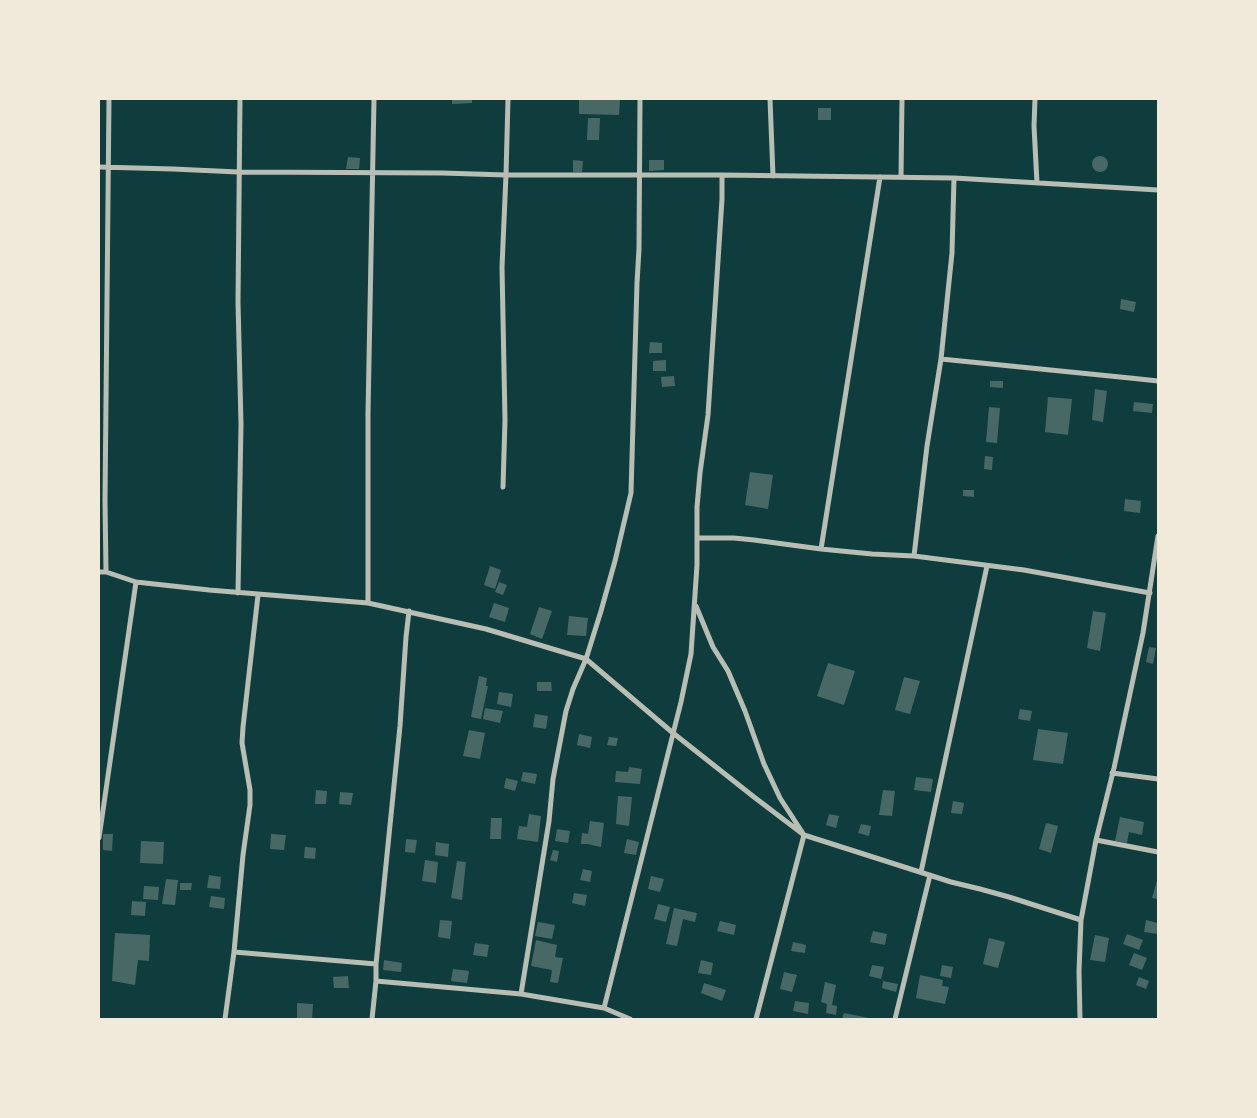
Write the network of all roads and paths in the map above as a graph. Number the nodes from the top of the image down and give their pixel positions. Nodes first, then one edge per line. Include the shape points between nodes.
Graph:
1 (109, 99) edge
2 (240, 99) edge
3 (374, 99) edge
4 (508, 99) edge
5 (640, 99) edge
6 (770, 99) edge
7 (902, 99) edge
8 (1035, 99) edge
9 (99, 168) edge
10 (108, 168) junction
11 (238, 172) junction
12 (373, 173) junction
13 (506, 175) junction
14 (640, 175) junction
15 (722, 175) junction
16 (772, 176) junction
17 (880, 177) junction
18 (901, 177) junction
19 (954, 178) junction
20 (1037, 184) junction
21 (1158, 190) edge
22 (941, 359) junction
23 (1158, 381) edge
24 (503, 487) dead end
25 (1158, 536) edge
26 (697, 538) junction
27 (821, 549) junction
28 (914, 556) junction
29 (988, 566) junction
30 (99, 572) edge
31 (106, 572) junction
32 (136, 582) junction
33 (238, 593) junction
34 (1150, 593) junction
35 (258, 595) junction
36 (368, 603) junction
37 (695, 605) junction
38 (409, 611) junction
39 (586, 660) junction
40 (673, 732) junction
41 (1112, 773) junction
42 (1158, 779) edge
43 (804, 835) junction
44 (99, 838) edge
45 (1096, 840) junction
46 (1158, 852) edge
47 (921, 872) junction
48 (930, 875) junction
49 (1081, 920) junction
50 (234, 952) junction
51 (376, 964) junction
52 (376, 982) junction
53 (521, 994) junction
54 (604, 1008) junction
55 (225, 1019) edge
56 (372, 1019) edge
57 (630, 1019) edge
58 (756, 1019) edge
59 (895, 1019) edge
60 (1080, 1019) edge

1 - 10 street
2 - 11 street
3 - 12 street
4 - 13 street
5 - 14 street
6 - 16 street
7 - 18 street
8 - 20 street
9 - 10 street
10 - 11 street
10 - 31 street
11 - 12 street
11 - 33 street
12 - 13 street
12 - 36 street
13 - 14 street
13 - 24 street via 502,267
14 - 15 street
14 - 39 street via 630,493 611,575
15 - 16 street
15 - 26 street via 708,415 696,507
16 - 17 street
17 - 18 street
17 - 27 street
18 - 19 street
19 - 20 street
19 - 22 street via 952,253
20 - 21 street
22 - 23 street
22 - 28 street
25 - 34 street
26 - 27 street via 734,538
26 - 37 street
27 - 28 street
28 - 29 street
29 - 34 street
29 - 47 street
30 - 31 street
31 - 32 street
32 - 33 street
32 - 44 street
33 - 35 street
34 - 41 street
35 - 36 street
35 - 50 street via 242,727 250,805
36 - 38 street
37 - 40 street via 691,654
37 - 43 street via 713,647 728,671 780,798
38 - 39 street via 486,628
38 - 51 street
39 - 40 street
39 - 53 street via 568,704 558,750
40 - 43 street
40 - 54 street
41 - 42 street
41 - 45 street
43 - 47 street
43 - 58 street
45 - 46 street
45 - 49 street
47 - 48 street
48 - 49 street
48 - 59 street
49 - 60 street
50 - 51 street
50 - 55 street
51 - 52 street
52 - 53 street
52 - 56 street
53 - 54 street
54 - 57 street

